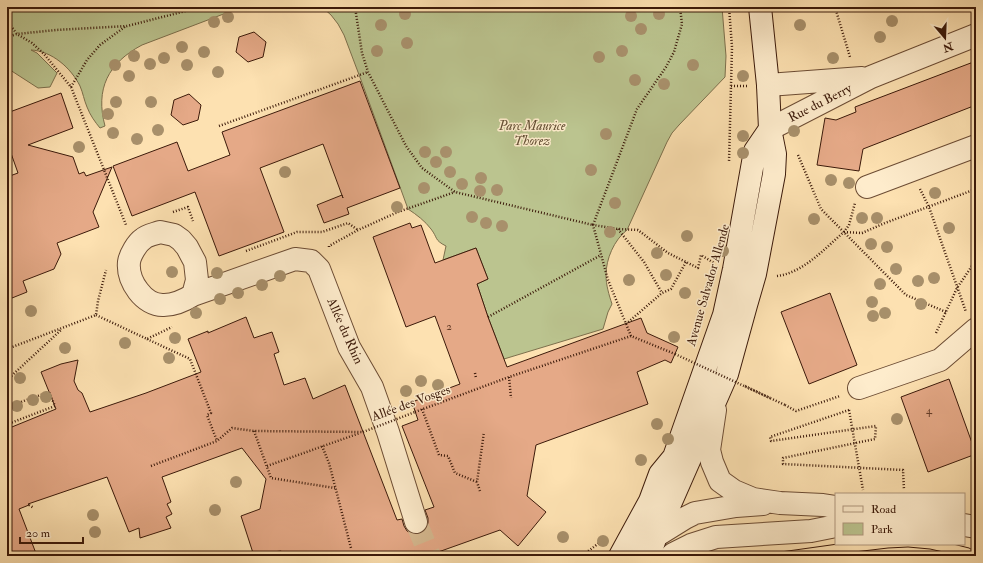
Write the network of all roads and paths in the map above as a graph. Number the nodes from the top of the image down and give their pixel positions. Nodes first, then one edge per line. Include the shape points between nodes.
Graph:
1 (194, 7) edge
2 (355, 7) edge
3 (680, 7) edge
4 (729, 7) edge
5 (760, 7) edge
6 (834, 7) edge
7 (7, 21) edge
8 (127, 26) junction
9 (17, 34) junction
10 (976, 36) edge
11 (7, 37) edge
12 (850, 58) dead end
13 (368, 72) junction
14 (871, 77) junction
15 (768, 85) junction
16 (71, 87) junction
17 (219, 126) dead end
18 (770, 129) junction
19 (976, 146) edge
20 (797, 153) dead end
21 (729, 169) dead end
22 (912, 170) junction
23 (867, 187) joint
24 (976, 189) edge
25 (454, 192) junction
26 (929, 207) junction
27 (168, 214) dead end
28 (193, 221) dead end
29 (593, 225) junction
30 (128, 229) dead end
31 (618, 229) junction
32 (358, 230) junction
33 (844, 232) junction
34 (246, 252) dead end
35 (601, 255) junction
36 (717, 257) dead end
37 (976, 260) edge
38 (686, 262) junction
39 (108, 265) dead end
40 (319, 269) junction
41 (772, 277) dead end
42 (957, 288) junction
43 (662, 293) junction
44 (193, 295) dead end
45 (946, 312) junction
46 (488, 317) dead end
47 (626, 324) junction
48 (63, 328) junction
49 (974, 330) edge
50 (632, 336) junction
51 (147, 339) dead end
52 (7, 349) edge
53 (687, 357) dead end
54 (684, 364) dead end
55 (921, 366) junction
56 (474, 373) dead end
57 (509, 377) junction
58 (476, 378) dead end
59 (7, 380) edge
60 (745, 386) dead end
61 (859, 388) joint
62 (511, 398) dead end
63 (770, 398) junction
64 (716, 401) junction
65 (7, 407) edge
66 (422, 409) junction
67 (7, 422) edge
68 (10, 428) dead end
69 (853, 430) junction
70 (254, 431) junction
71 (363, 432) junction
72 (484, 432) dead end
73 (217, 441) junction
74 (855, 443) junction
75 (322, 446) junction
76 (674, 457) junction
77 (151, 466) dead end
78 (266, 466) junction
79 (859, 467) junction
80 (477, 482) junction
81 (335, 488) junction
82 (863, 490) dead end
83 (904, 490) dead end
84 (480, 491) dead end
85 (675, 494) junction
86 (780, 503) junction
87 (28, 505) dead end
88 (835, 507) edge
89 (34, 508) dead end
90 (685, 518) junction
91 (416, 522) tunnel mouth
92 (965, 525) edge
93 (835, 526) edge
94 (976, 527) edge
95 (716, 537) junction
96 (351, 548) dead end
97 (662, 552) edge
98 (620, 556) edge
99 (628, 556) edge

1 - 8 path
2 - 13 path via 362,53
3 - 29 path via 682,24 674,52 637,110
4 - 21 path via 732,47
5 - 15 street
6 - 12 path
7 - 9 path
8 - 9 path
8 - 16 path via 100,45 87,60
9 - 11 path
9 - 16 path via 44,54
10 - 14 street, Rue du Berry
13 - 17 path
13 - 25 path via 406,146 422,168
14 - 15 street, Rue du Berry
14 - 18 street, Rue du Berry
15 - 18 street
16 - 30 path
18 - 64 street via 775,154 774,174 755,274 727,374
18 - 76 street, Avenue Salvador Allende via 755,151 724,315
19 - 22 street
20 - 33 path via 821,209
22 - 23 street
22 - 26 path
23 - 33 path via 856,198 849,225
24 - 26 path
25 - 29 path
25 - 32 path via 398,212
26 - 33 path via 862,233
26 - 42 path
27 - 28 path via 188,207
29 - 31 path
29 - 35 path
31 - 38 path via 638,230 668,253
31 - 43 path via 644,262
32 - 34 path via 348,223 322,232 297,232
32 - 40 path via 329,246 330,257
33 - 41 path via 801,268
33 - 45 path via 906,295
35 - 46 path
35 - 47 path
36 - 38 path, Avenue Salvador Allende via 715,264 701,255 698,268
37 - 42 path
38 - 43 path via 671,289
39 - 48 path via 96,315
40 - 44 street via 311,261 295,259
40 - 91 street, Allée du Rhin via 349,346 372,387
42 - 45 path
42 - 49 path
43 - 47 path
45 - 55 path
47 - 50 path
48 - 52 path
48 - 59 path
49 - 55 street via 940,360
50 - 57 path, Allée des Vosges
50 - 63 path, bridge
51 - 73 path via 190,359 211,413 207,415
53 - 54 path, Avenue Salvador Allende
55 - 61 street
56 - 58 path
57 - 62 path
57 - 66 path, Allée des Vosges
60 - 63 path
61 - 63 path, bridge via 796,411
64 - 85 street
64 - 86 street via 709,450 720,482 753,499
65 - 67 path via 49,392 55,406
66 - 71 path, Allée des Vosges, bridge
66 - 80 path via 439,455 448,456 455,474
67 - 68 path
69 - 69 path via 771,441 770,437 849,410
69 - 74 path
69 - 74 path via 876,426 875,439
70 - 71 path, Allée des Vosges
70 - 73 path, Allée des Vosges via 232,428
70 - 78 path
71 - 75 path
72 - 80 path
73 - 77 path, Allée des Vosges
74 - 79 path
74 - 79 path via 783,458 783,464
75 - 78 path
75 - 81 path
76 - 85 street, Avenue Salvador Allende via 672,480
76 - 98 street, Avenue Salvador Allende via 660,474 650,500
78 - 81 path via 271,478
79 - 82 path
79 - 83 path via 903,470
80 - 84 path
81 - 96 path
85 - 90 street, Avenue Salvador Allende via 677,508
85 - 97 street
86 - 88 street
86 - 90 street via 736,506 695,513
87 - 89 path
90 - 95 street, Avenue Salvador Allende via 692,526
90 - 97 street
92 - 94 street
93 - 95 street via 811,531
95 - 97 street
97 - 99 street

